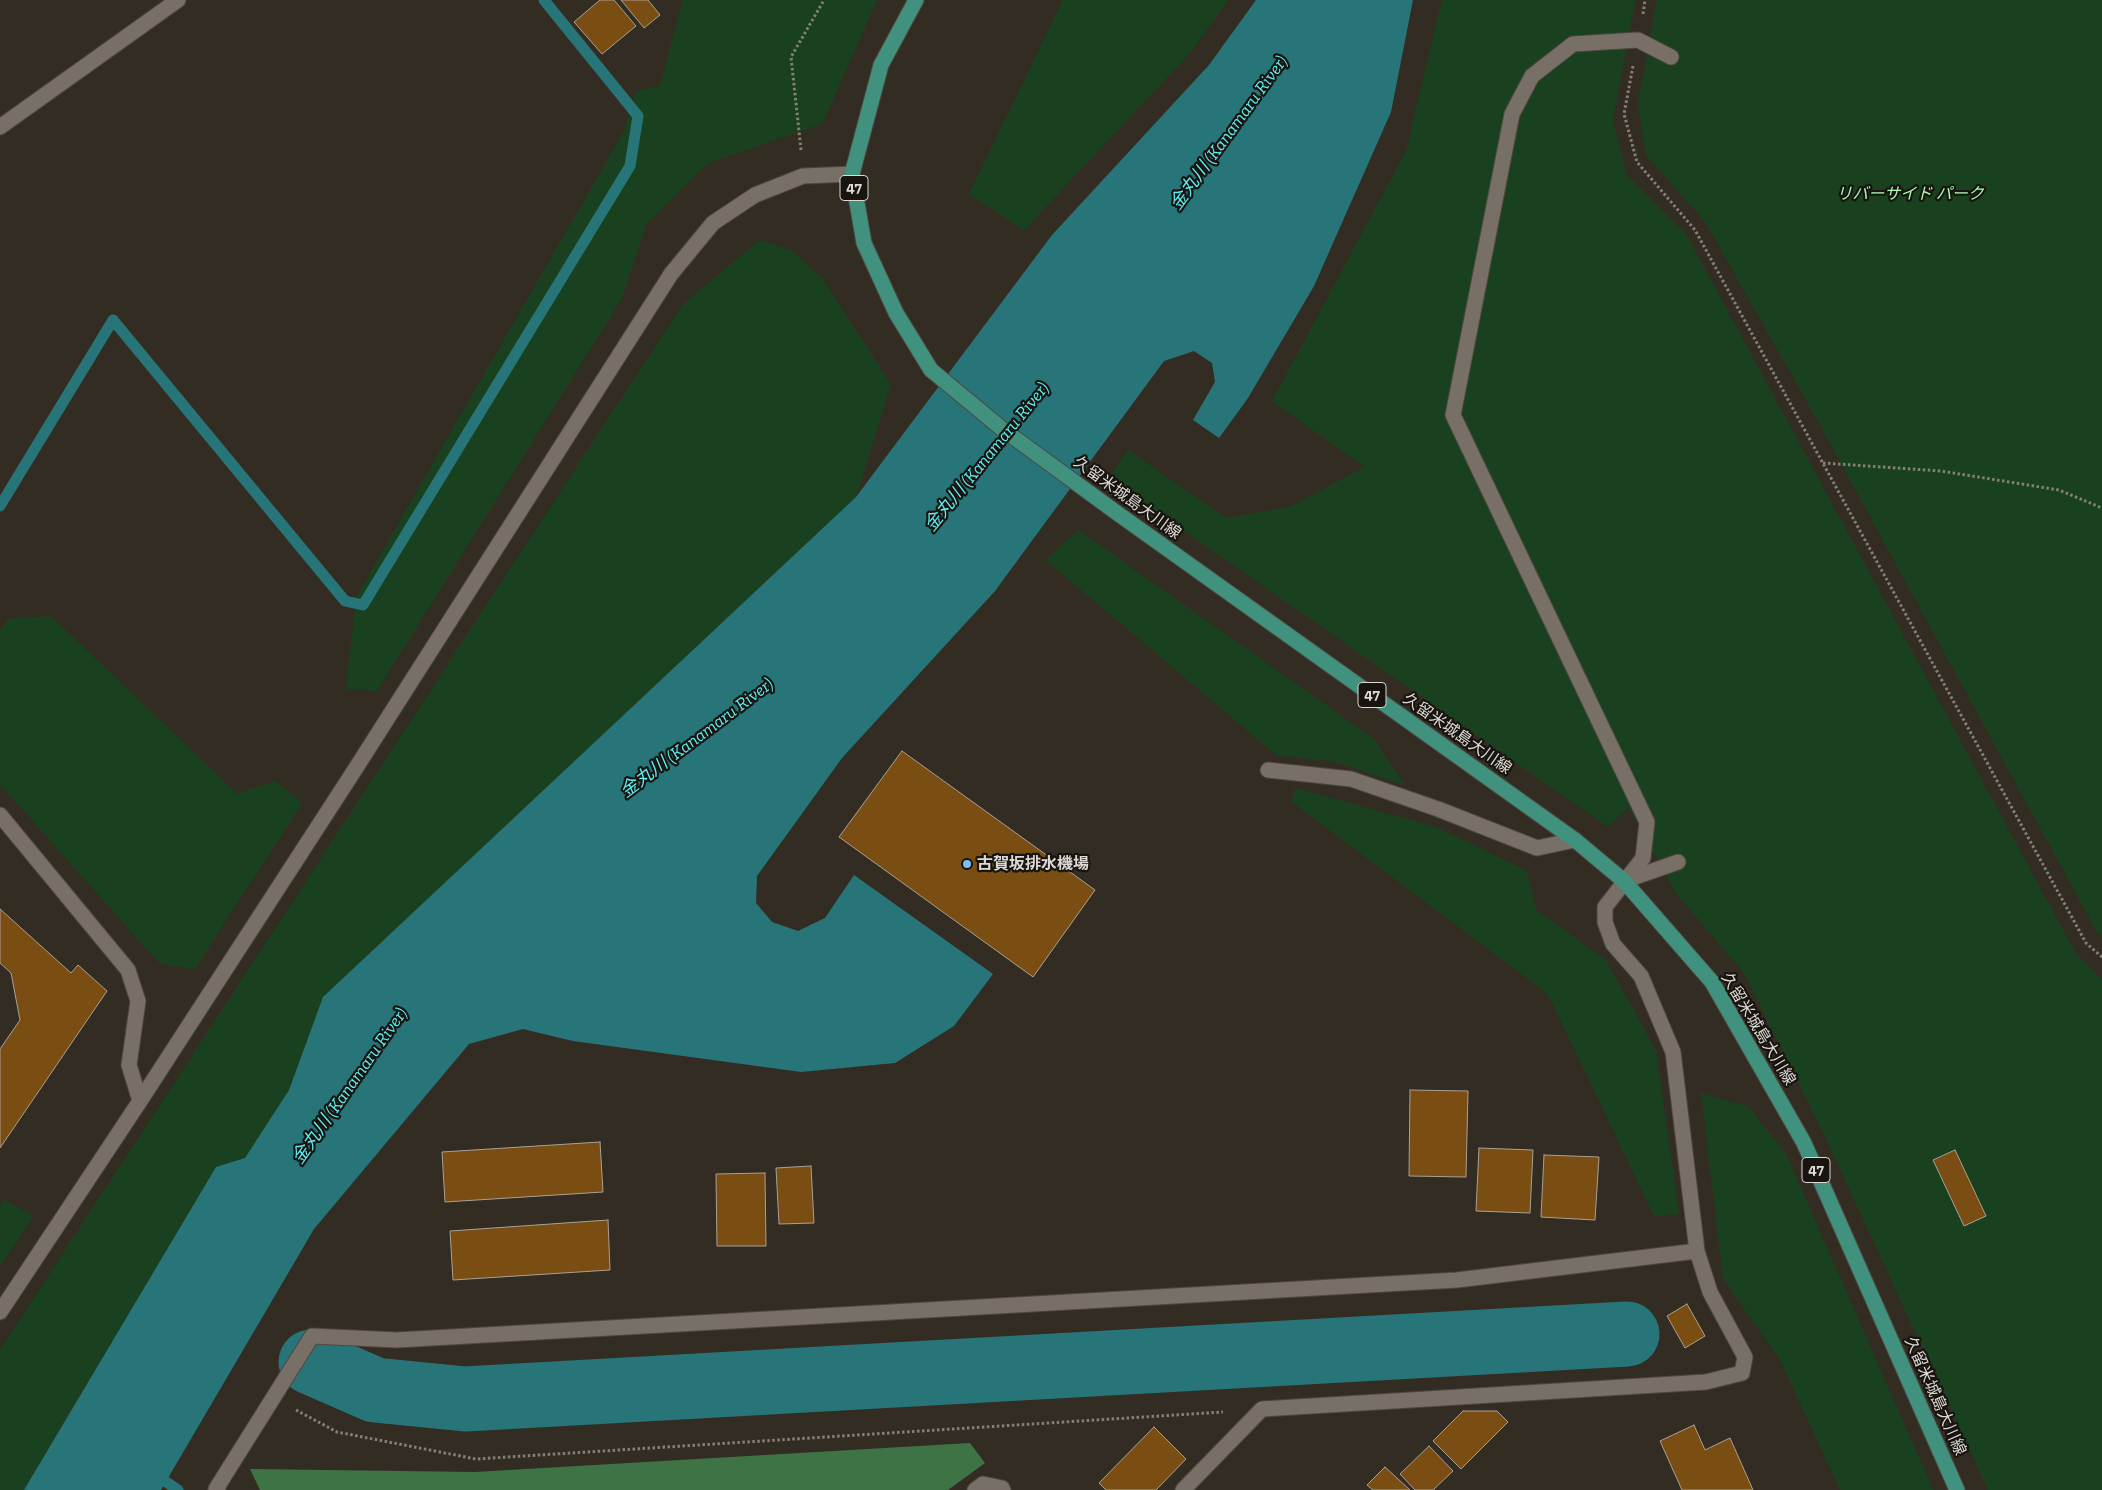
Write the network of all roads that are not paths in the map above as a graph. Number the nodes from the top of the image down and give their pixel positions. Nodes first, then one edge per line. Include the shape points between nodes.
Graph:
1 (178, 0) edge
2 (916, 0) edge
3 (1671, 56) dead end
4 (0, 126) edge
5 (852, 174) junction
6 (1268, 770) dead end
7 (0, 816) edge
8 (1575, 840) junction
9 (1678, 862) dead end
10 (1624, 881) junction
11 (140, 1101) junction
12 (1698, 1251) junction
13 (0, 1312) edge
14 (218, 1490) edge
15 (975, 1490) edge
16 (1003, 1490) edge
17 (1183, 1490) edge
18 (1957, 1490) edge

1 - 4 street
2 - 5 main road, 久留米城島大川線 / 47 via 881,65
3 - 10 street via 1638,40 1572,44 1532,76 1512,114 1453,415 1647,822 1643,858
5 - 8 main road, 久留米城島大川線 / 47 via 864,243 896,313 931,370 1001,428 1117,513
5 - 11 street via 803,176 755,195 713,223 671,274 360,763
6 - 8 street via 1351,779 1536,848
7 - 11 street via 128,970 138,1001 129,1065
8 - 10 main road, 久留米城島大川線 / 47
9 - 10 street
10 - 12 street via 1605,907 1605,922 1613,944 1641,976 1673,1052
10 - 18 main road, 久留米城島大川線 / 47 via 1712,982 1804,1143
11 - 13 street
12 - 14 street via 1447,1280 398,1340 312,1336
12 - 17 street via 1710,1292 1745,1357 1742,1373 1706,1382 1262,1409
15 - 16 street via 983,1484

